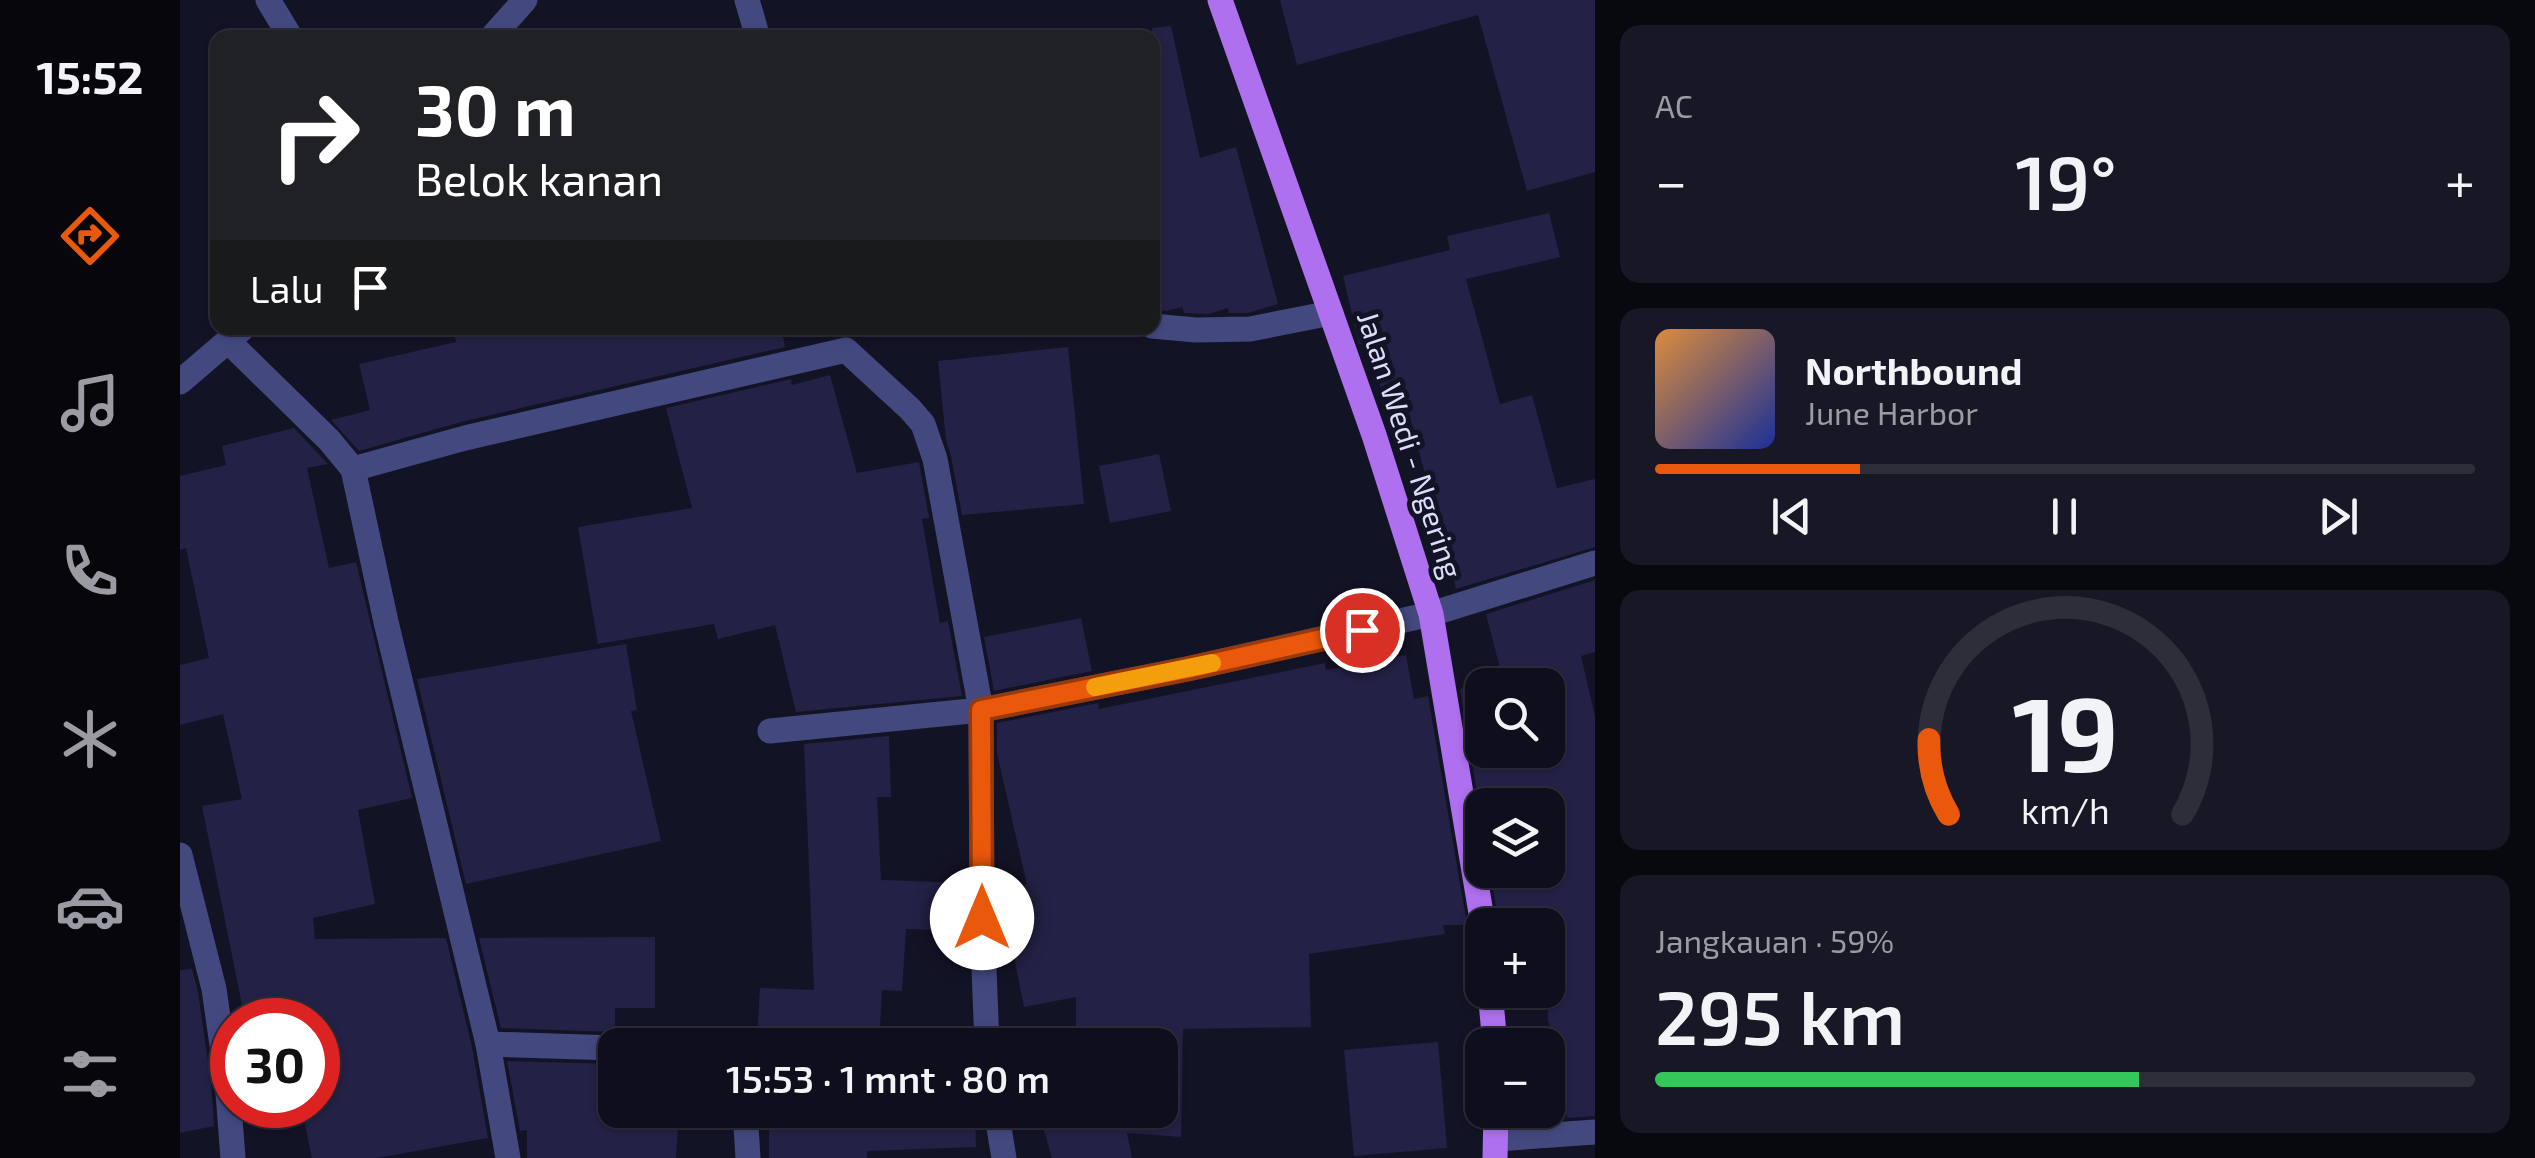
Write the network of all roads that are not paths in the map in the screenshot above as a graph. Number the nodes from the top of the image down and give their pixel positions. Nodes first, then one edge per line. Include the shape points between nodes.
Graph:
1 (268, 0) edge
2 (525, 0) edge
3 (747, 0) edge
4 (1220, 0) edge
5 (286, 30) edge
6 (499, 30) edge
7 (756, 30) edge
8 (1331, 313) junction
9 (1160, 327) edge
10 (235, 335) edge
11 (237, 335) edge
12 (843, 339) edge
13 (180, 382) edge
14 (354, 469) junction
15 (1595, 564) edge
16 (1431, 614) junction
17 (981, 710) junction
18 (770, 732) dead end
19 (180, 855) edge
20 (1479, 908) edge
21 (986, 1028) edge
22 (488, 1044) junction
23 (598, 1047) edge
24 (746, 1128) edge
25 (999, 1128) edge
26 (1595, 1132) edge
27 (1496, 1148) edge
28 (233, 1158) edge
29 (508, 1158) edge
30 (748, 1158) edge
31 (1004, 1158) edge

1 - 5 street
2 - 6 street
3 - 7 street
4 - 8 main road, Jalan Wedi - Ngering
8 - 9 street via 1250,329
8 - 16 main road, Jalan Wedi - Ngering
10 - 13 street
11 - 14 street
12 - 14 street
12 - 17 street via 923,424
14 - 22 street
15 - 16 street
16 - 17 street
16 - 20 main road, Jalan Wedi - Ngering
17 - 18 street
17 - 21 street
19 - 28 street via 214,989
22 - 23 street
22 - 29 street
24 - 30 street
25 - 31 street
26 - 27 street

